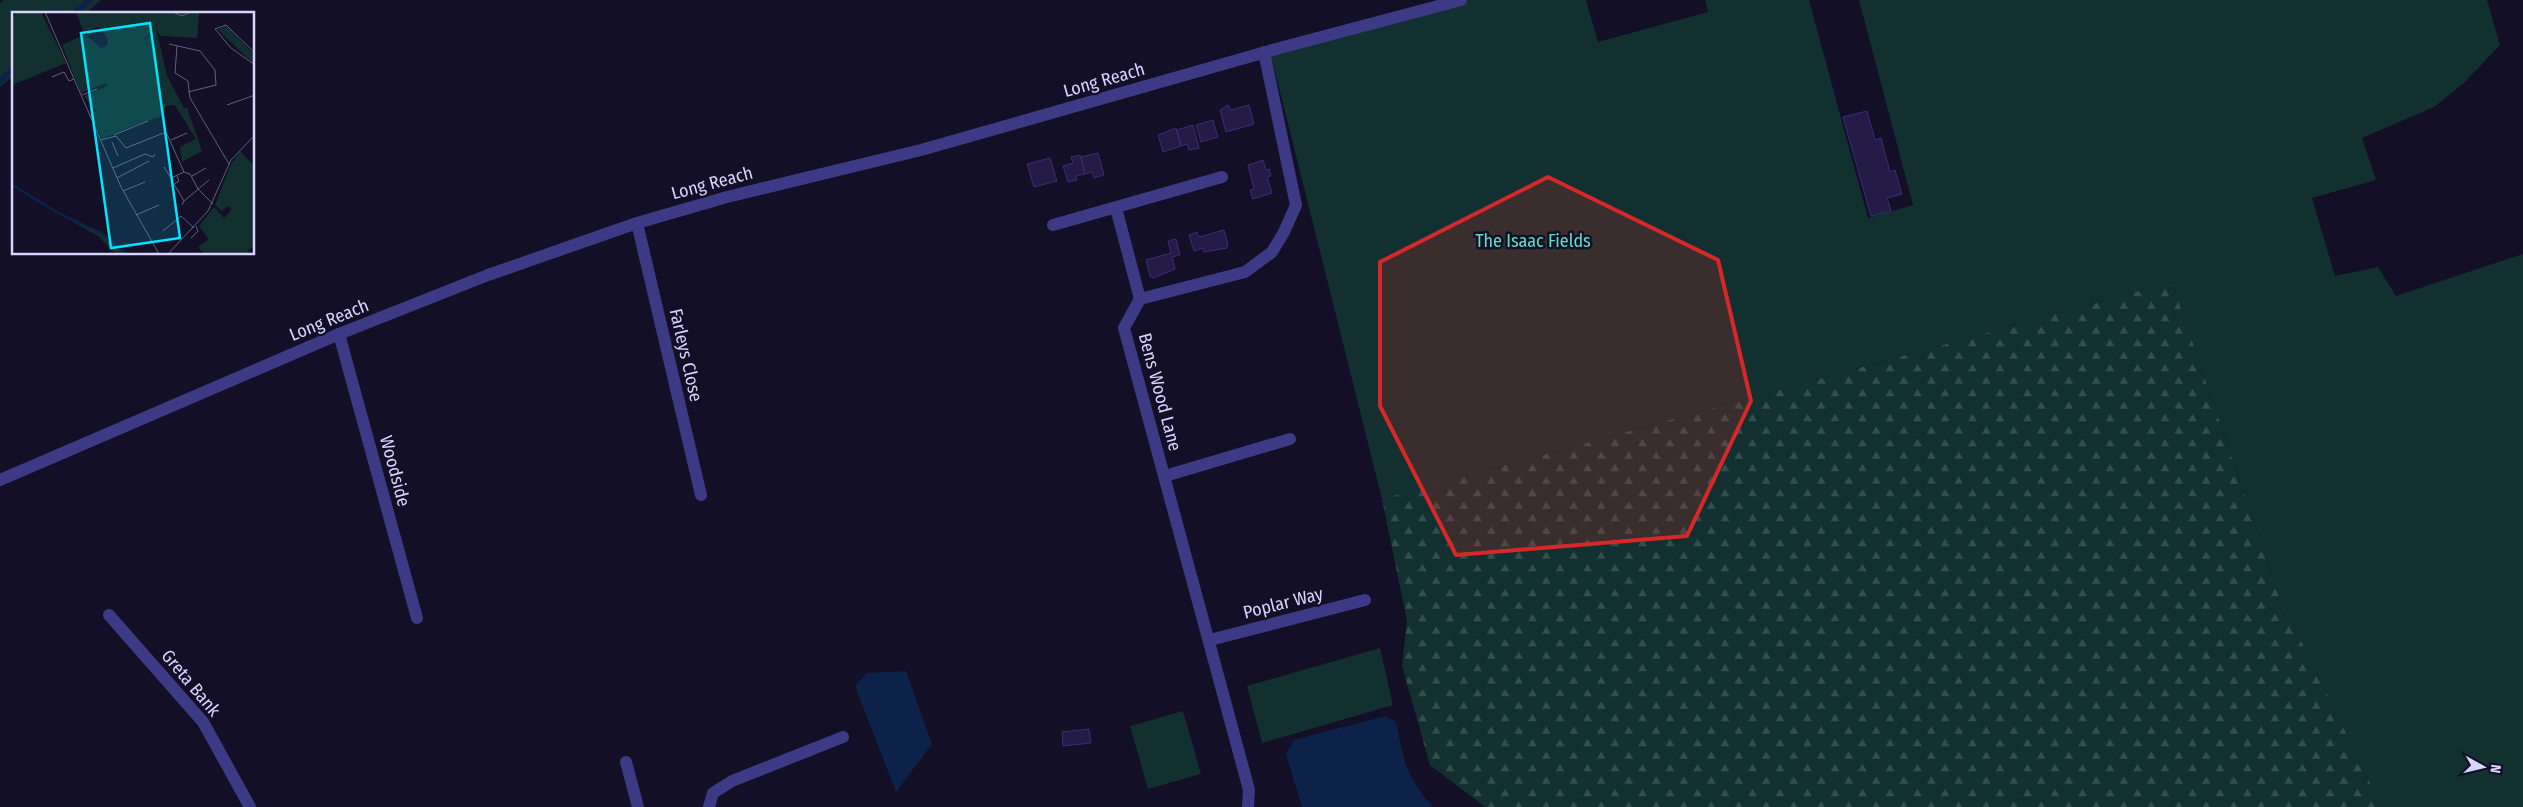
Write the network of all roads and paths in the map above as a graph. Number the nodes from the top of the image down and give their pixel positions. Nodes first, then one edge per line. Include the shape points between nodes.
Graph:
1 (1461, 0) edge
2 (1264, 52) junction
3 (1222, 177) dead end
4 (1116, 208) junction
5 (637, 223) junction
6 (1053, 225) dead end
7 (1140, 299) junction
8 (339, 334) junction
9 (1290, 439) dead end
10 (1165, 476) junction
11 (0, 480) edge
12 (701, 495) dead end
13 (1365, 600) dead end
14 (108, 614) dead end
15 (417, 618) dead end
16 (1210, 640) junction
17 (844, 737) dead end
18 (626, 762) dead end
19 (250, 807) edge
20 (638, 807) edge
21 (710, 807) edge
22 (1248, 807) edge

1 - 2 street, Long Reach
2 - 5 street, Long Reach via 930,147 719,199
2 - 7 street via 1296,205 1284,232 1272,252 1245,272
3 - 4 street
4 - 6 street
4 - 7 street
5 - 8 street, Long Reach via 488,275
5 - 12 street, Farleys Close
7 - 10 street, Bens Wood Lane via 1124,328
8 - 11 street, Long Reach
8 - 15 street, Woodside
9 - 10 street
10 - 16 street, Bens Wood Lane
13 - 16 street, Poplar Way
14 - 19 street, Greta Bank via 203,722
16 - 22 street, Bens Wood Lane via 1249,790
17 - 21 street via 732,781 713,793
18 - 20 street

